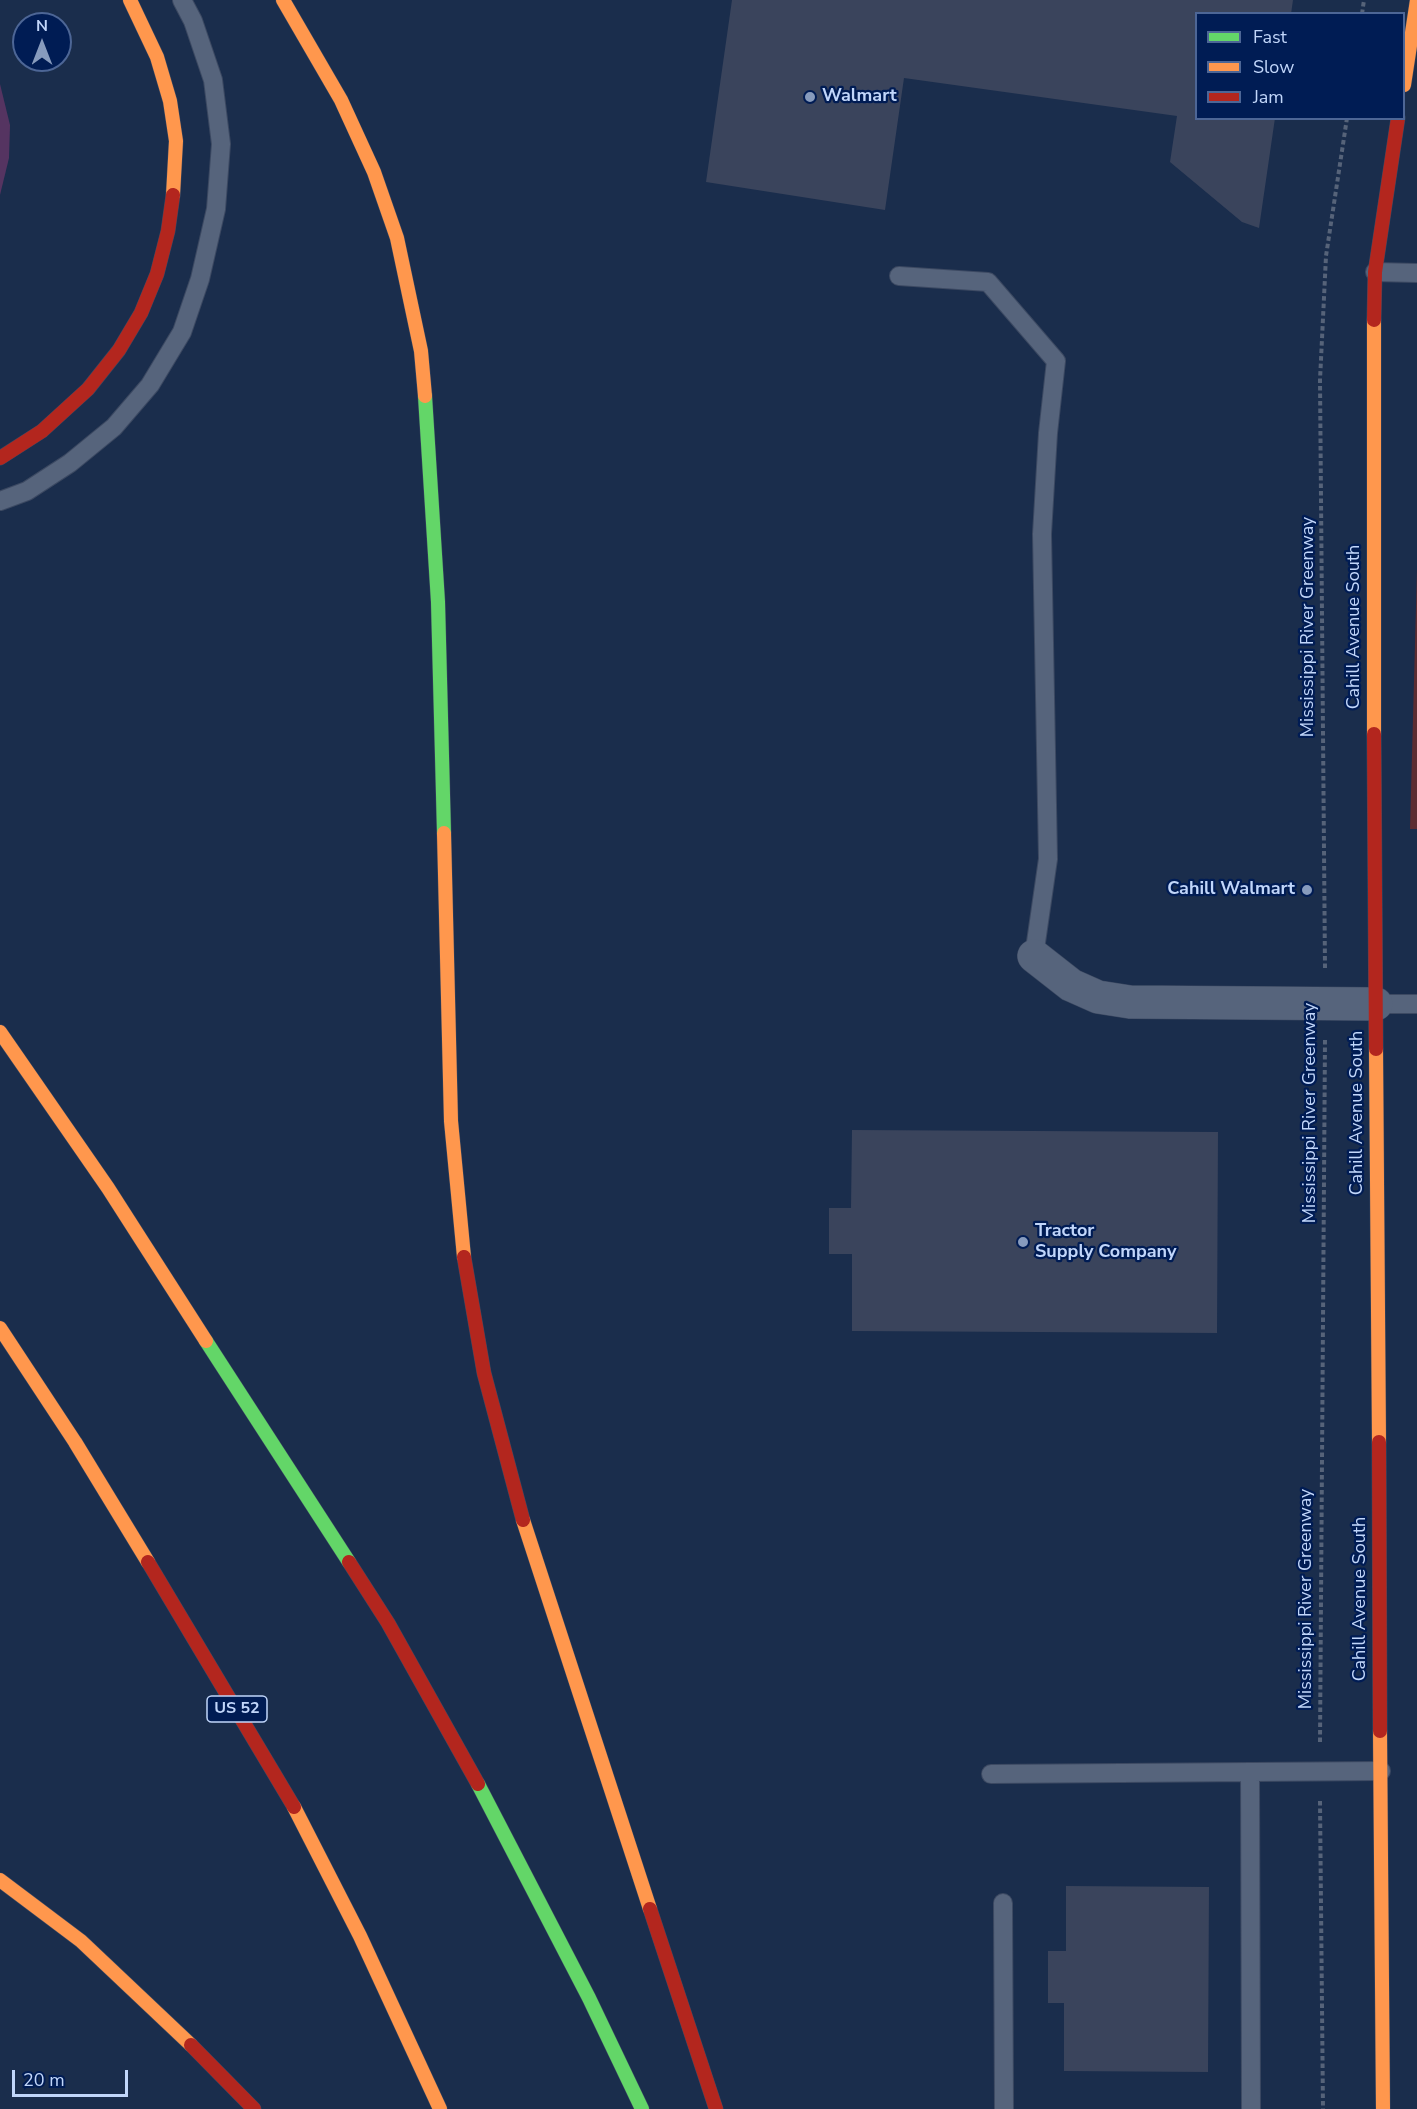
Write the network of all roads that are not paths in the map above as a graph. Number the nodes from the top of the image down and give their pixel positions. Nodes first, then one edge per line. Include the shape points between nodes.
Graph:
1 (130, 0) edge
2 (182, 0) edge
3 (283, 0) edge
4 (1417, 0) edge
5 (1405, 78) edge
6 (1398, 120) edge
7 (1375, 272) junction
8 (1417, 273) edge
9 (899, 276) dead end
10 (0, 458) edge
11 (0, 501) edge
12 (1034, 956) joint
13 (1376, 1004) junction
14 (1417, 1004) edge
15 (0, 1032) edge
16 (0, 1328) edge
17 (1381, 1770) junction
18 (1250, 1772) junction
19 (991, 1774) dead end
20 (0, 1880) edge
21 (1003, 1903) dead end
22 (254, 2109) edge
23 (440, 2109) edge
24 (642, 2109) edge
25 (716, 2109) edge
26 (1004, 2109) edge
27 (1251, 2109) edge
28 (1383, 2109) edge

1 - 10 main road via 157,57 176,141 174,192 157,274 119,350 88,389 42,431
2 - 11 lane via 213,80 221,144 216,209 200,279 182,332 150,385 114,427 27,491
3 - 25 main road via 341,100 374,172 397,238 420,351 438,602 451,1121 462,1243 484,1373 526,1533
4 - 5 main road
6 - 7 main road, Cahill Avenue South
7 - 8 lane
7 - 13 main road, Cahill Avenue South via 1372,448
9 - 12 lane via 988,282 1056,361 1042,534 1048,859
12 - 13 street via 1071,985 1130,1002
13 - 14 lane
13 - 17 main road, Cahill Avenue South
15 - 24 main road via 108,1188 388,1623 473,1774
16 - 23 main road, US 52 via 75,1442 283,1785 360,1936
17 - 18 lane
17 - 28 main road, Cahill Avenue South
18 - 19 lane
18 - 27 lane
20 - 22 main road via 81,1941 178,2031
21 - 26 lane

